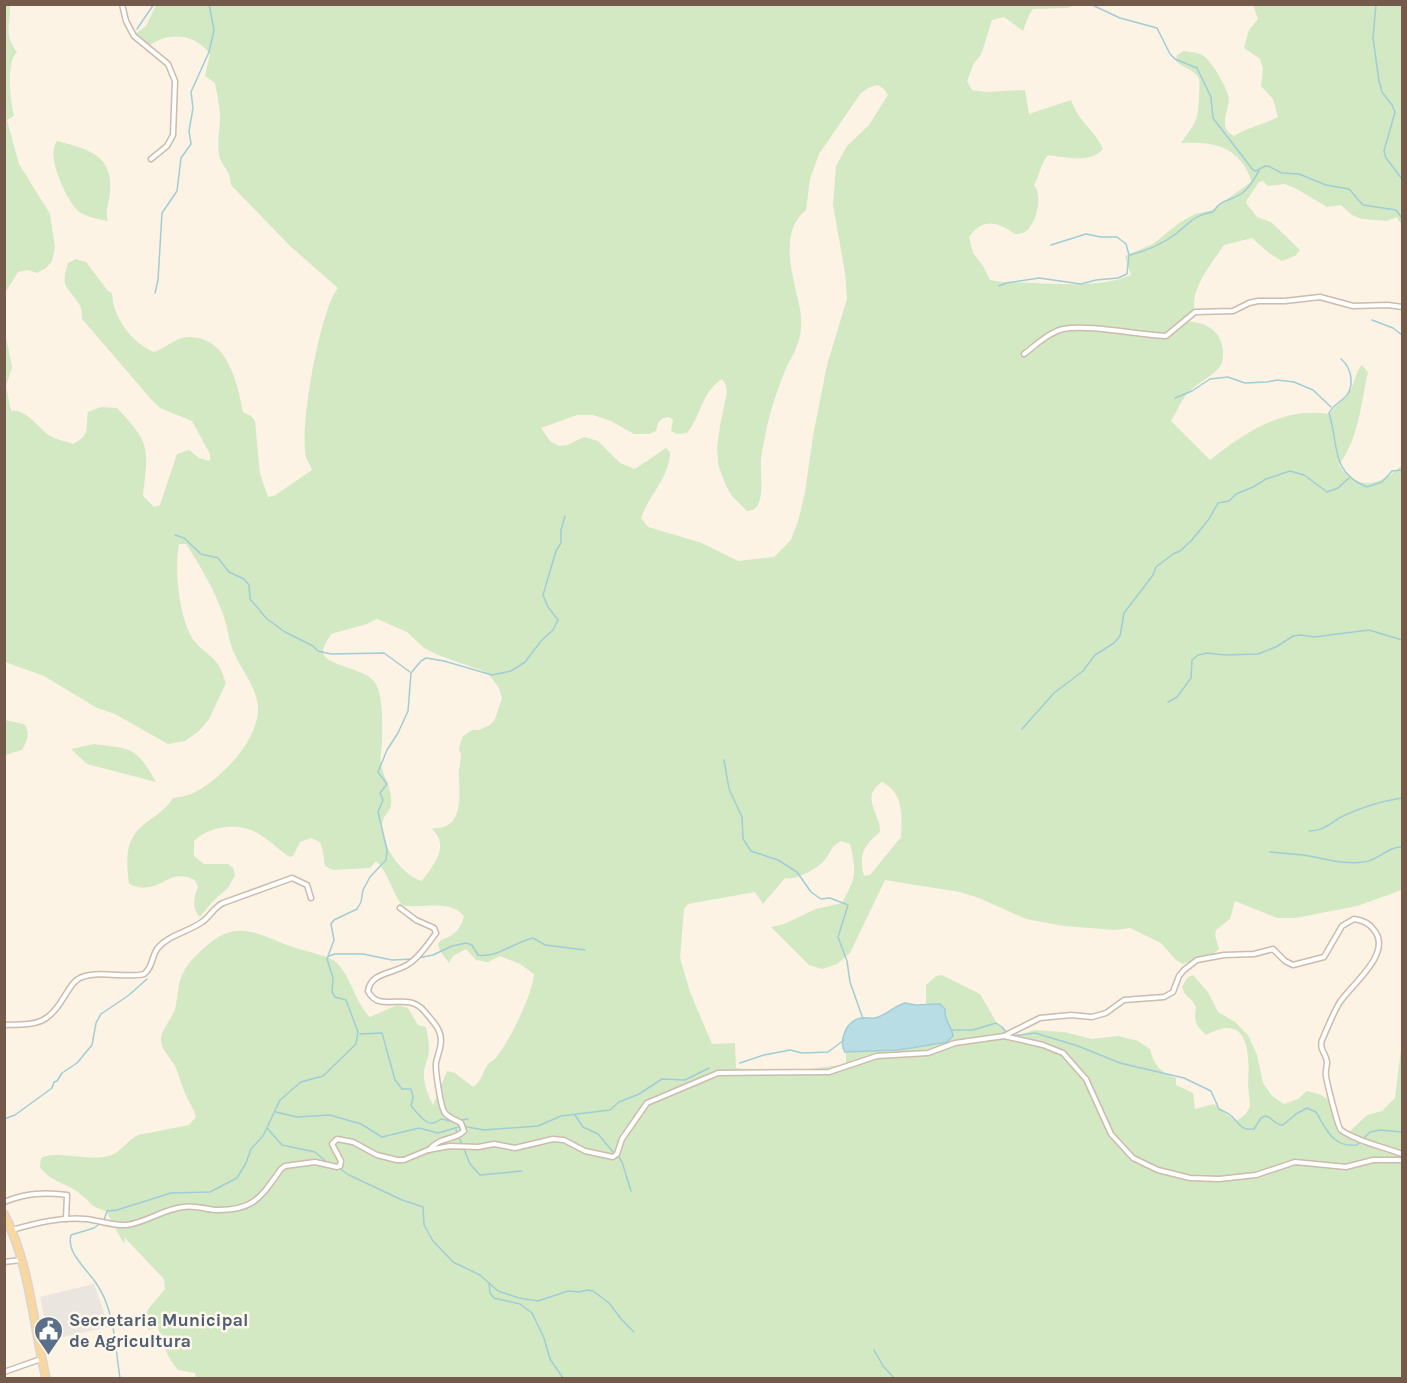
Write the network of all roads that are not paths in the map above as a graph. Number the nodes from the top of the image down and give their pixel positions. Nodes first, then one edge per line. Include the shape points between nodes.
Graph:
1 (122, 4) edge
2 (151, 159) dead end
3 (1402, 307) edge
4 (1024, 354) dead end
5 (311, 898) dead end
6 (400, 908) dead end
7 (4, 1025) edge
8 (1004, 1036) junction
9 (428, 1150) junction
10 (1402, 1154) edge
11 (1402, 1160) edge
12 (4, 1202) edge
13 (4, 1214) edge
14 (66, 1219) junction
15 (12, 1230) junction
16 (22, 1260) junction
17 (4, 1262) edge
18 (41, 1359) junction
19 (4, 1372) edge
20 (46, 1378) edge

1 - 2 street via 134,36 168,64 175,81 173,135 167,146
3 - 4 street via 1353,306 1320,297 1258,301 1233,311 1195,312 1166,336 1063,329
5 - 7 street via 307,885 292,878 223,903 200,924 160,947 144,974 80,978 48,1018
6 - 9 street via 436,933 413,961 375,977 368,991 383,1002 414,1003 440,1031 435,1074 442,1108 461,1123 464,1131 438,1141
8 - 9 street via 955,1043 928,1053 877,1056 819,1073 718,1073 647,1103 613,1157 585,1151 561,1139 515,1148 494,1144
8 - 10 street via 1040,1018 1092,1017 1106,1013 1124,1000 1164,998 1173,992 1184,970 1201,959 1273,949 1293,965 1321,958 1328,953 1342,926 1351,919 1359,919 1373,928 1379,943 1374,962 1339,1004 1322,1040 1320,1046 1327,1063 1325,1076 1340,1129
8 - 11 street via 1063,1053 1086,1079 1111,1134 1133,1158 1158,1170 1190,1178 1219,1179 1256,1174 1295,1162 1346,1167 1373,1160
9 - 14 street via 397,1160 337,1139 332,1142 340,1166 315,1162 285,1166 252,1203 234,1209 181,1207 127,1225
12 - 14 street via 21,1195 68,1195
13 - 15 main road
14 - 15 street
15 - 16 main road
16 - 17 street
16 - 18 main road
18 - 19 street
18 - 20 main road

